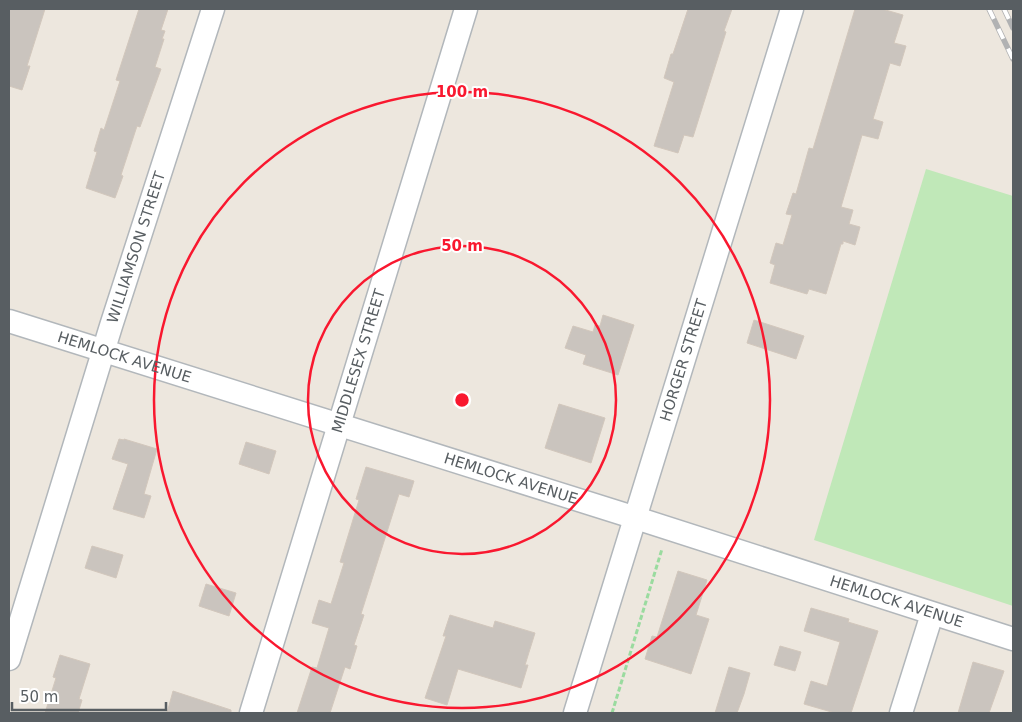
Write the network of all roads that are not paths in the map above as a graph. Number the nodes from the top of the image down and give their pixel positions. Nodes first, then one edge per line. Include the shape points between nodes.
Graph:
1 (213, 9) edge
2 (466, 9) edge
3 (792, 9) edge
4 (9, 321) edge
5 (103, 351) junction
6 (339, 424) junction
7 (636, 518) junction
8 (932, 614) junction
9 (1013, 639) edge
10 (9, 659) edge
11 (251, 713) edge
12 (575, 713) edge
13 (901, 713) edge

1 - 5 street, WILLIAMSON STREET
2 - 6 street, MIDDLESEX STREET
3 - 7 street, HORGER STREET
4 - 5 street, HEMLOCK AVENUE
5 - 6 street, HEMLOCK AVENUE
5 - 10 street, WILLIAMSON STREET
6 - 7 street, HEMLOCK AVENUE
6 - 11 street, MIDDLESEX STREET
7 - 8 street, HEMLOCK AVENUE
7 - 12 street, HORGER STREET
8 - 9 street, HEMLOCK AVENUE
8 - 13 street

